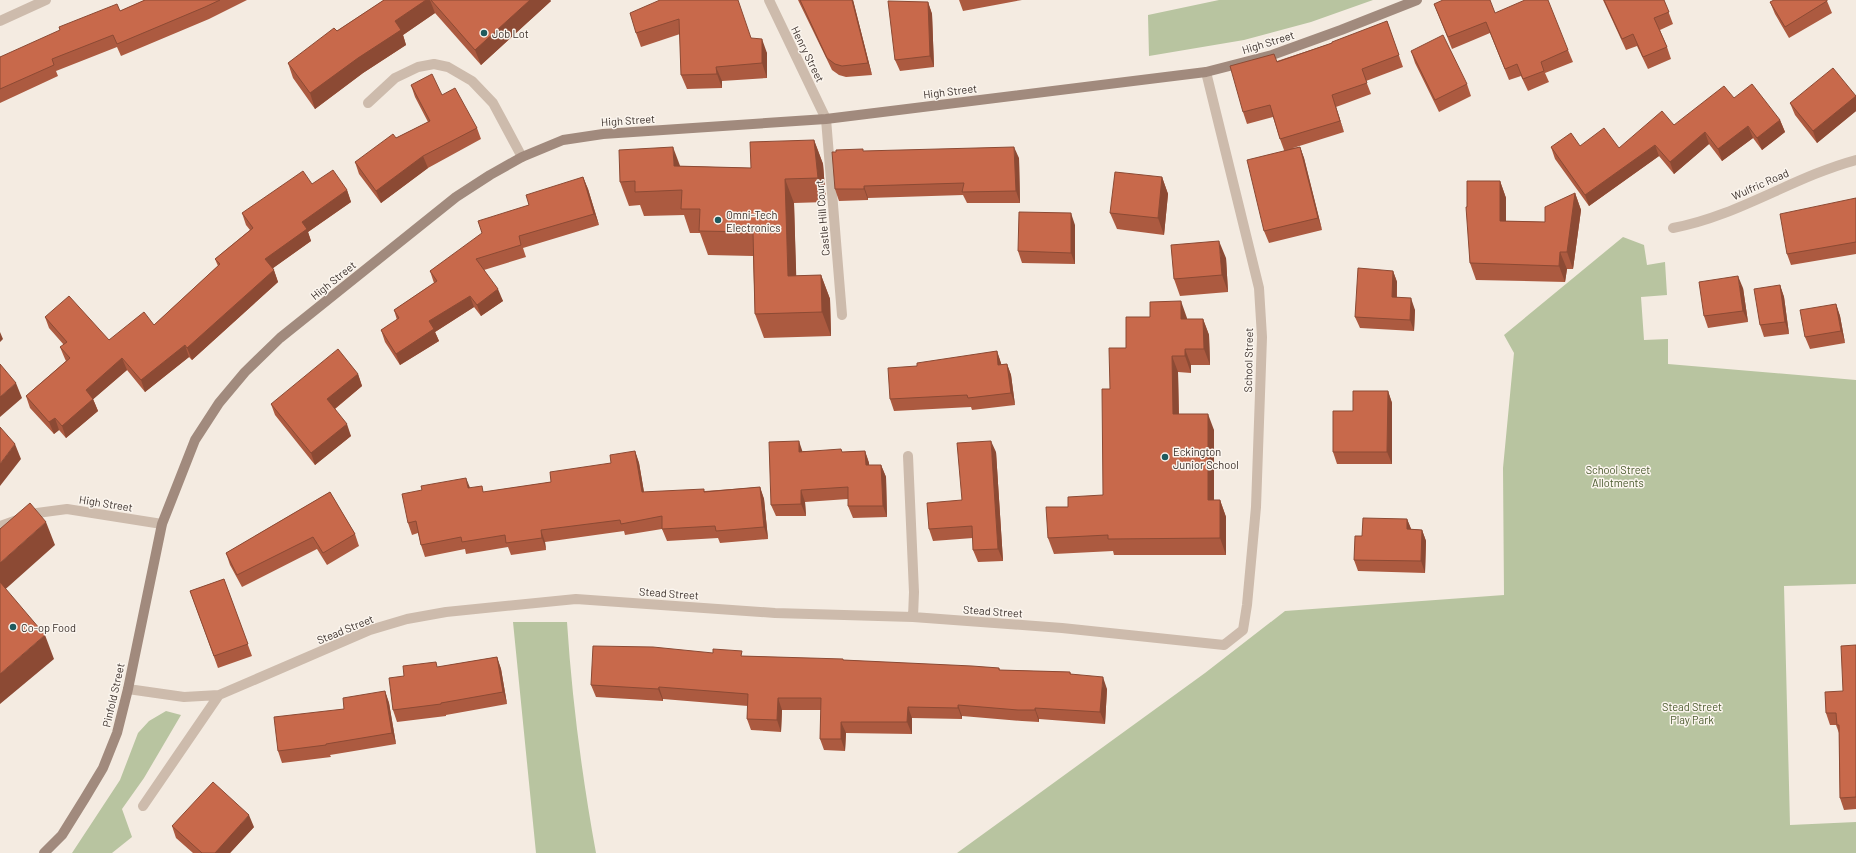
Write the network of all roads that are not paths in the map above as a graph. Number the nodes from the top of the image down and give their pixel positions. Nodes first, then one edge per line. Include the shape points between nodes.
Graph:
1 (46, 0) edge
2 (769, 0) edge
3 (1417, 0) edge
4 (0, 21) edge
5 (1206, 72) junction
6 (368, 103) dead end
7 (826, 119) junction
8 (522, 157) junction
9 (1856, 160) edge
10 (1673, 228) dead end
11 (842, 315) dead end
12 (908, 456) dead end
13 (162, 524) junction
14 (0, 526) edge
15 (913, 617) junction
16 (1224, 645) joint
17 (128, 688) junction
18 (219, 695) junction
19 (143, 806) dead end
20 (44, 853) edge

1 - 4 street
2 - 7 street, Henry Street
3 - 5 main road, High Street via 1272,55
5 - 7 main road, High Street
5 - 16 street, School Street via 1259,288 1262,337 1256,507 1248,605 1243,630
6 - 8 street via 395,78 418,67 434,64 448,67 472,81 493,103
7 - 8 main road, High Street via 603,134 563,140
7 - 11 street, Castle Hill Court
8 - 13 main road, High Street via 456,197 280,338 246,372 219,403 195,440
9 - 10 street, Wulfric Road via 1790,184 1715,218
12 - 15 street
13 - 14 street, High Street via 67,509 37,513
13 - 17 main road, Pinfold Street
15 - 16 street, Stead Street via 1062,628
15 - 18 street, Stead Street via 775,613 576,598 488,607 407,619 370,630
17 - 18 street, Stead Street via 184,697
17 - 20 main road, Pinfold Street via 117,733 103,768 62,835
18 - 19 street

